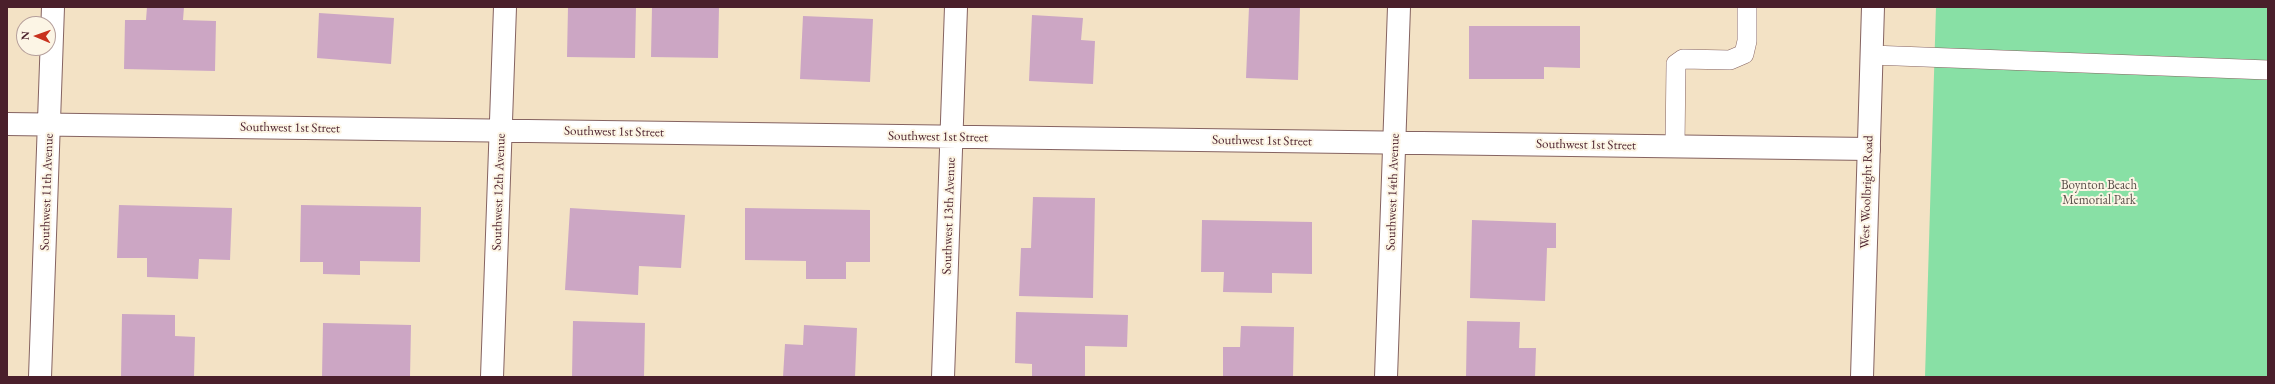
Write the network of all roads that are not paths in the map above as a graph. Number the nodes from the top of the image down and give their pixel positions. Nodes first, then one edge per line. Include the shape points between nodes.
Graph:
1 (53, 7) edge
2 (505, 7) edge
3 (956, 7) edge
4 (1399, 7) edge
5 (1747, 7) edge
6 (1873, 7) edge
7 (1871, 55) junction
8 (2268, 70) edge
9 (7, 124) edge
10 (49, 125) junction
11 (501, 131) junction
12 (952, 137) junction
13 (1395, 142) junction
14 (1675, 146) junction
15 (1869, 149) junction
16 (40, 377) edge
17 (492, 377) edge
18 (942, 377) edge
19 (1386, 377) edge
20 (1862, 377) edge

1 - 10 street, Southwest 11th Avenue
2 - 11 street, Southwest 12th Avenue
3 - 12 street, Southwest 13th Avenue
4 - 13 street, Southwest 14th Avenue
5 - 14 lane via 1747,41 1744,54 1730,60 1683,58 1676,64
6 - 7 street, West Woolbright Road
7 - 8 lane
7 - 15 street, West Woolbright Road
9 - 10 street, Southwest 1st Street
10 - 11 street, Southwest 1st Street
10 - 16 street, Southwest 11th Avenue
11 - 12 street, Southwest 1st Street
11 - 17 street, Southwest 12th Avenue
12 - 13 street, Southwest 1st Street
12 - 18 street, Southwest 13th Avenue
13 - 14 street, Southwest 1st Street
13 - 19 street, Southwest 14th Avenue
14 - 15 street, Southwest 1st Street
15 - 20 street, West Woolbright Road

